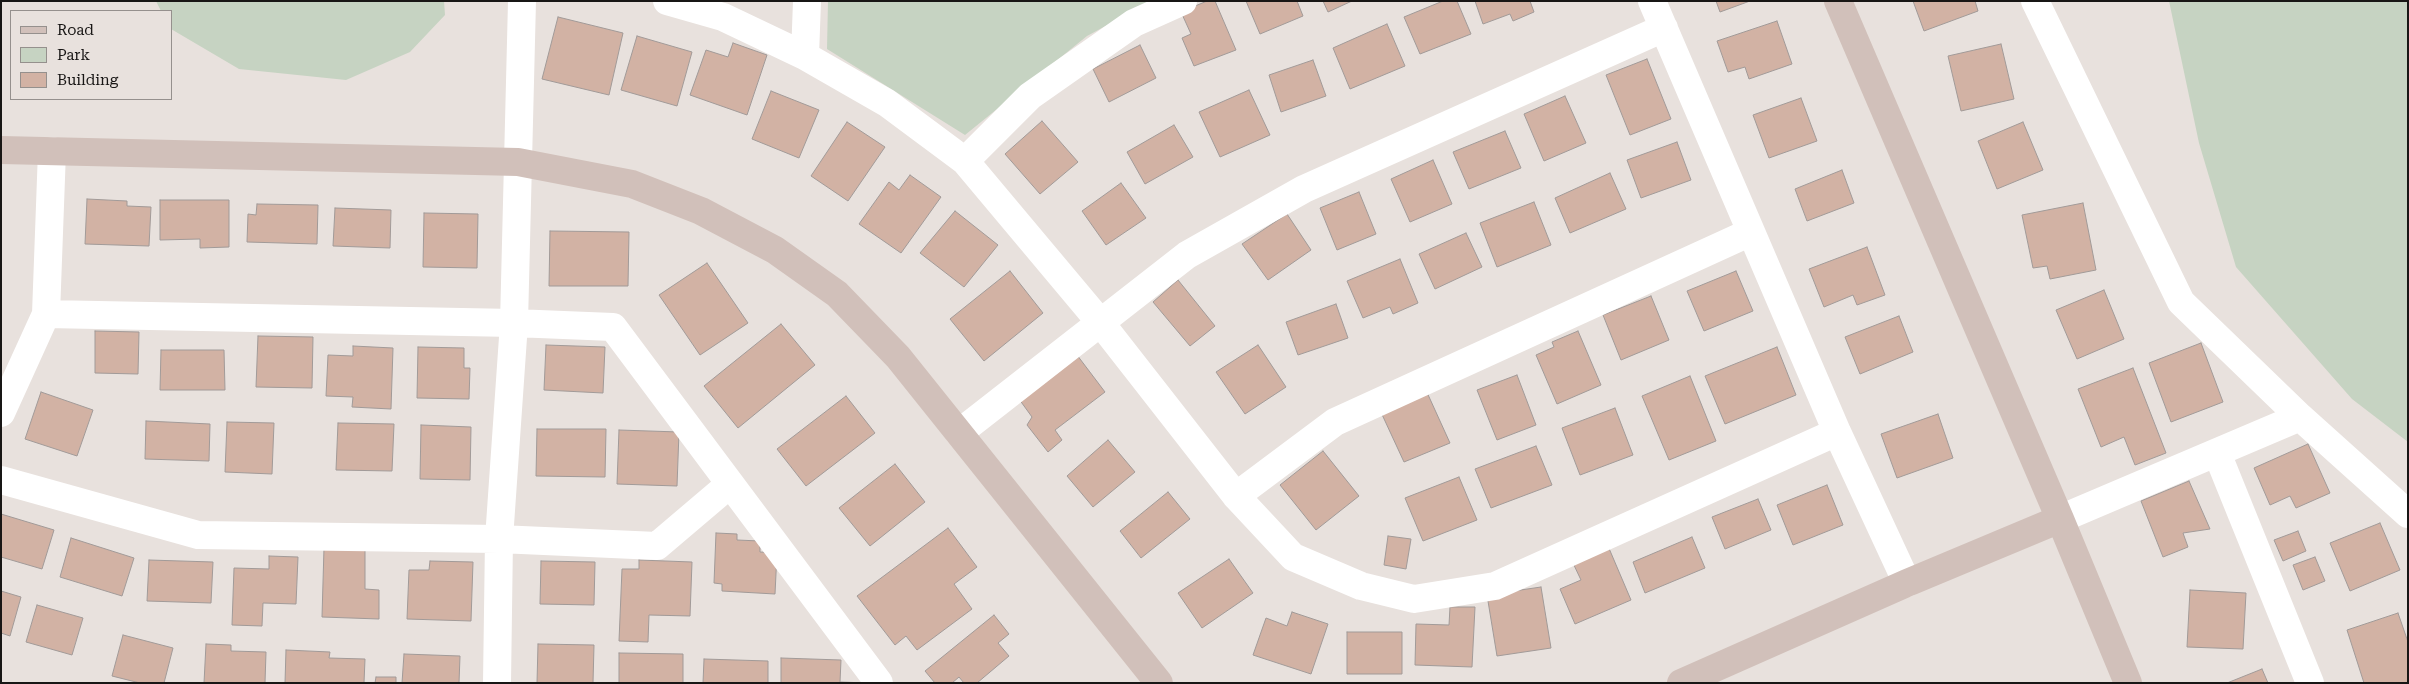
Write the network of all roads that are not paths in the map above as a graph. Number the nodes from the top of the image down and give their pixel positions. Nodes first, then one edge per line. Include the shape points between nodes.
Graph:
1 (522, 1) edge
2 (667, 1) edge
3 (807, 1) edge
4 (1183, 1) edge
5 (1652, 1) edge
6 (1838, 1) edge
7 (2035, 1) edge
8 (1664, 28) junction
9 (805, 56) junction
10 (1, 150) edge
11 (52, 151) junction
12 (965, 161) junction
13 (518, 162) junction
14 (1751, 232) junction
15 (46, 314) junction
16 (1100, 322) junction
17 (514, 323) junction
18 (1, 413) edge
19 (2300, 417) junction
20 (1837, 432) junction
21 (959, 433) junction
22 (2217, 452) junction
23 (1, 480) edge
24 (730, 484) junction
25 (1236, 496) junction
26 (2408, 514) edge
27 (2060, 519) junction
28 (499, 539) junction
29 (1908, 583) junction
30 (497, 683) edge
31 (879, 683) edge
32 (1159, 683) edge
33 (1681, 683) edge
34 (2128, 683) edge
35 (2310, 683) edge

1 - 13 street
2 - 9 street via 723,17
3 - 9 street
4 - 12 street via 1134,23 1030,96
5 - 8 street
6 - 27 street
7 - 19 street via 2182,302
8 - 14 street
8 - 16 street via 1304,189 1187,255
9 - 12 street via 887,103
10 - 11 street
11 - 13 street
11 - 15 street
12 - 16 street
13 - 17 street
13 - 21 street via 632,184 701,211 775,250 837,294 898,357
14 - 20 street
14 - 25 street via 1335,422
15 - 17 street
15 - 18 street
16 - 21 street
16 - 25 street
17 - 24 street via 613,327
17 - 28 street
19 - 22 street
19 - 26 street
20 - 25 street via 1495,586 1414,599 1361,586 1293,557
20 - 29 street
21 - 32 street
22 - 27 street
22 - 35 street
23 - 28 street via 198,535
24 - 28 street via 657,546
24 - 31 street
27 - 29 street
27 - 34 street
28 - 30 street
29 - 33 street

